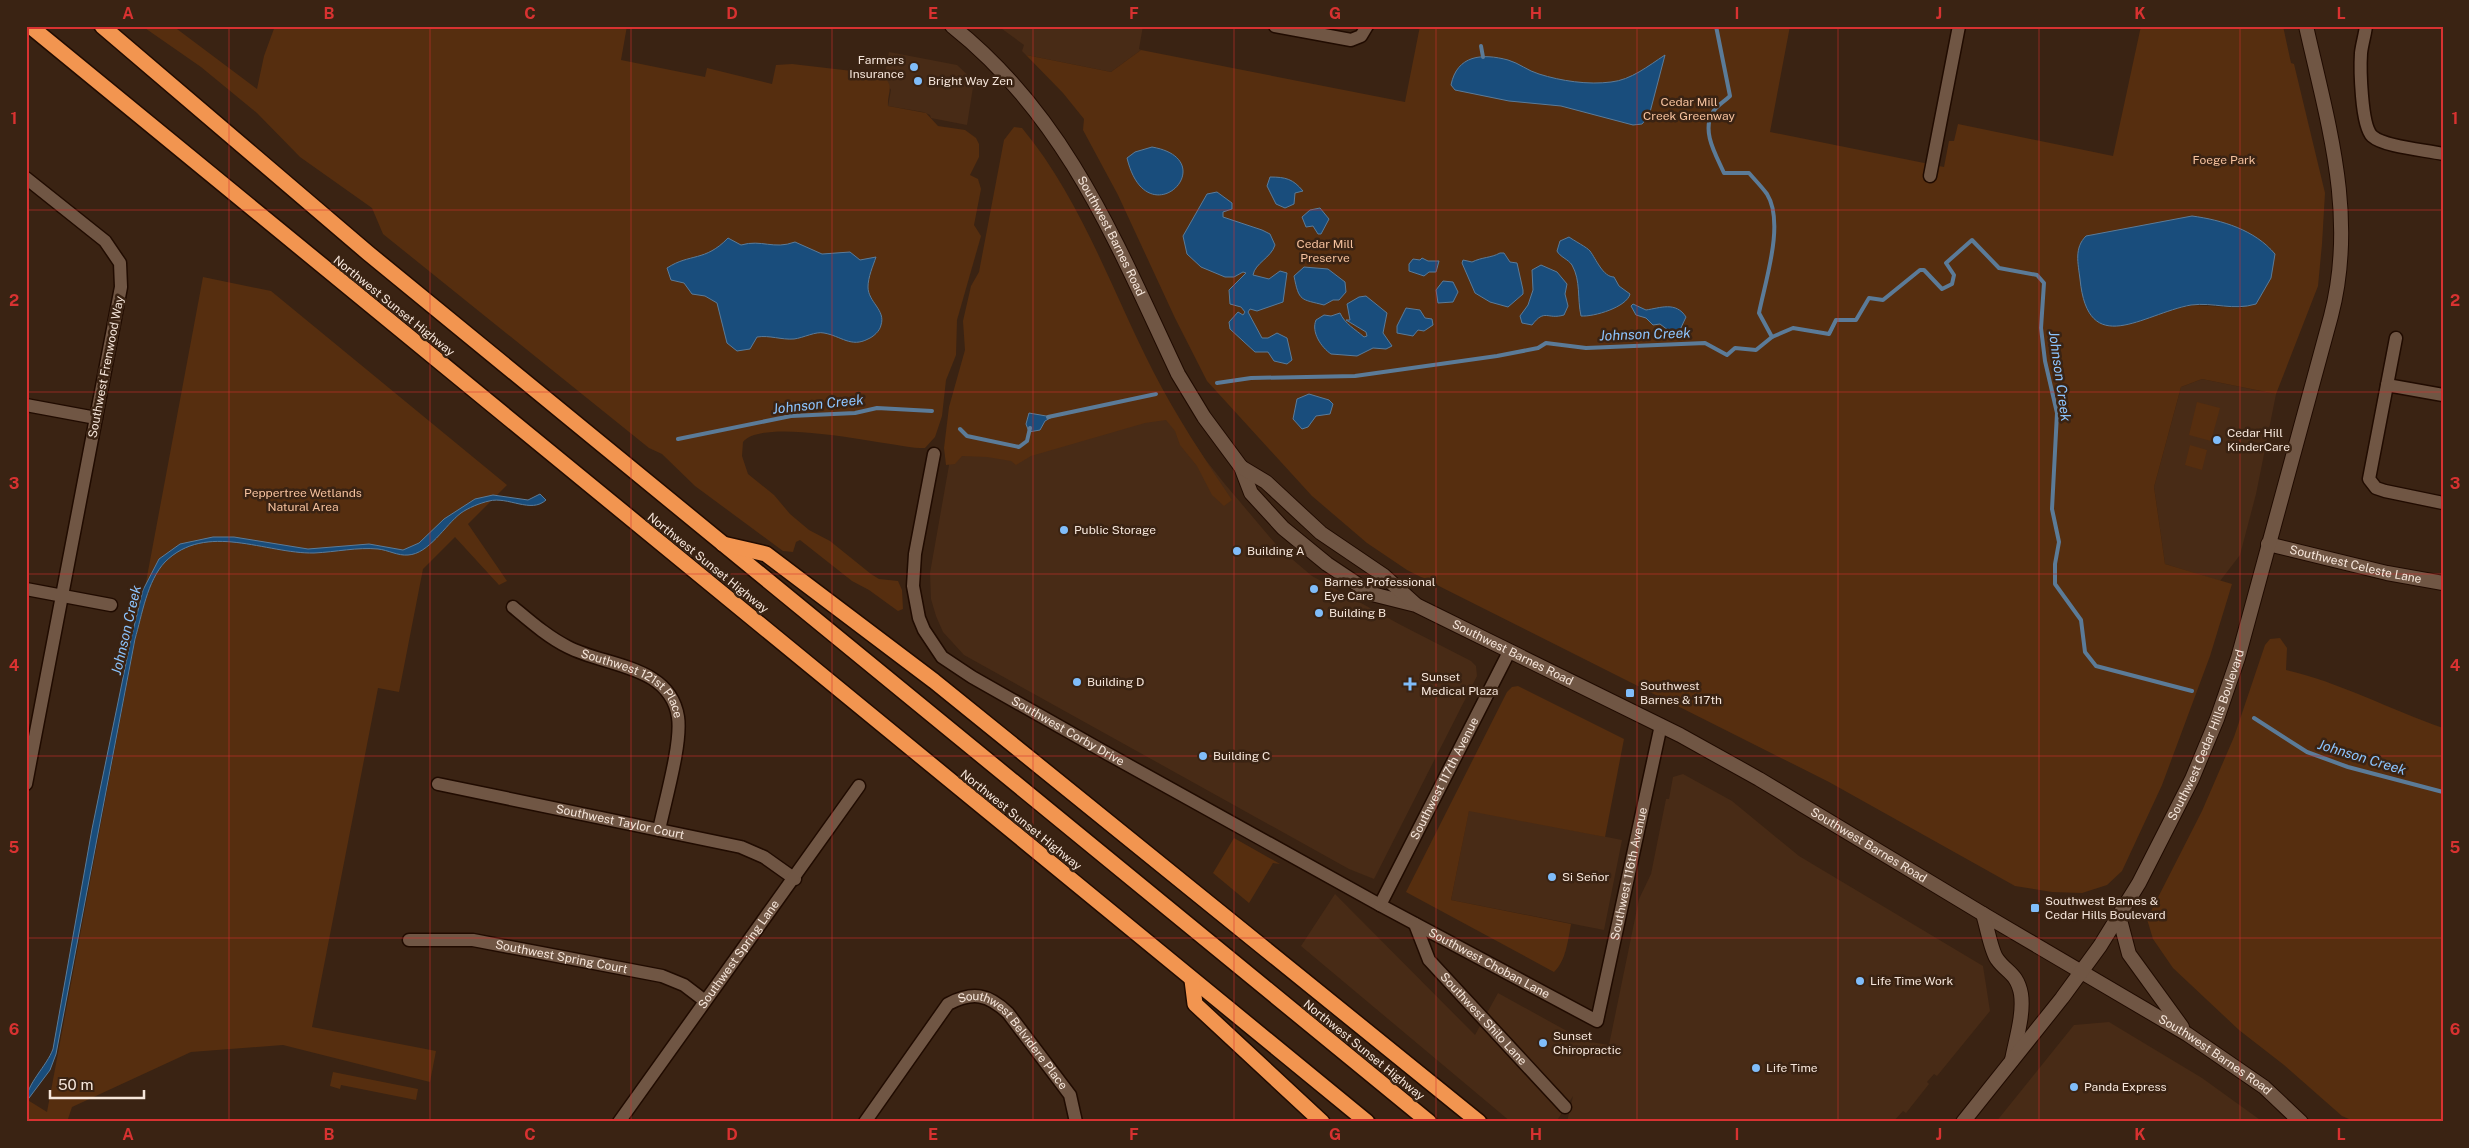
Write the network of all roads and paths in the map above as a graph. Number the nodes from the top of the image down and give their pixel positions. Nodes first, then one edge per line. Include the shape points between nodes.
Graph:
1 (30, 26) edge
2 (102, 26) edge
3 (952, 26) edge
4 (1275, 26) edge
5 (1367, 26) edge
6 (1959, 26) edge
7 (2306, 26) edge
8 (2366, 26) edge
9 (2443, 154) edge
10 (1930, 176) dead end
11 (26, 178) edge
12 (2396, 338) dead end
13 (2387, 385) junction
14 (2443, 395) edge
15 (26, 404) edge
16 (96, 418) junction
17 (934, 454) dead end
18 (1241, 467) junction
19 (2443, 503) edge
20 (1321, 533) junction
21 (1297, 541) junction
22 (720, 543) junction
23 (2268, 544) junction
24 (2443, 583) edge
25 (26, 589) edge
26 (61, 596) junction
27 (111, 605) dead end
28 (1416, 605) junction
29 (513, 607) dead end
30 (1508, 652) junction
31 (1661, 725) junction
32 (26, 784) edge
33 (438, 784) dead end
34 (860, 786) dead end
35 (659, 830) junction
36 (795, 879) junction
37 (1380, 905) junction
38 (1983, 914) junction
39 (2120, 916) junction
40 (1415, 924) junction
41 (410, 940) dead end
42 (2082, 972) junction
43 (1192, 980) junction
44 (705, 1001) junction
45 (1597, 1022) joint
46 (2187, 1034) junction
47 (2012, 1062) junction
48 (1565, 1107) dead end
49 (619, 1122) edge
50 (864, 1122) edge
51 (1076, 1122) edge
52 (1322, 1122) edge
53 (1367, 1122) edge
54 (1429, 1122) edge
55 (1479, 1122) edge
56 (1963, 1122) edge
57 (2301, 1122) edge

1 - 43 highway, Northwest Sunset Highway
2 - 22 highway, Northwest Sunset Highway via 368,253
3 - 18 main road, Southwest Barnes Road via 1002,72 1063,147 1088,187 1178,374 1212,430
4 - 5 street via 1351,40 1362,36
6 - 10 street
7 - 23 main road, Southwest Cedar Hills Boulevard via 2336,159 2342,248 2336,295
8 - 9 street via 2361,54 2366,124 2372,135 2380,140
11 - 16 street, Southwest Frenwood Way via 105,241 120,263 121,287
12 - 13 street
13 - 14 street
13 - 19 street via 2369,479 2376,488 2385,491
15 - 16 street
16 - 26 street, Southwest Frenwood Way
17 - 37 street, Southwest Corby Drive via 915,554 913,586 919,618 942,656 972,677
18 - 20 main road, Southwest Barnes Road via 1266,482
18 - 21 main road, Southwest Barnes Road via 1250,493
20 - 21 main road
20 - 28 main road, Southwest Barnes Road via 1383,575
21 - 28 main road, Southwest Barnes Road via 1372,594
22 - 54 highway, Northwest Sunset Highway
22 - 55 highway via 766,554 934,681
23 - 24 main road, Southwest Celeste Lane
23 - 39 main road, Southwest Cedar Hills Boulevard via 2243,639 2211,734 2166,832
25 - 26 street
26 - 27 street
26 - 32 street, Southwest Frenwood Way
28 - 30 main road, Southwest Barnes Road
29 - 35 street, Southwest 121st Place via 569,648 652,677 664,686 674,701 678,730
30 - 31 main road, Southwest Barnes Road
30 - 37 street, Southwest 117th Avenue
31 - 38 main road, Southwest Barnes Road via 1759,778
31 - 45 street, Southwest 116th Avenue
33 - 35 street, Southwest Taylor Court
34 - 36 street, Southwest Spring Lane
35 - 36 street, Southwest Taylor Court via 741,847 764,857
36 - 44 street, Southwest Spring Lane
37 - 40 street, Southwest Choban Lane
38 - 42 main road, Southwest Barnes Road
38 - 47 main road via 1997,959 2009,969 2021,992
39 - 42 main road, Southwest Cedar Hills Boulevard
39 - 46 main road via 2129,954
40 - 45 street, Southwest Choban Lane
40 - 48 street, Southwest Shilo Lane via 1429,960
41 - 44 street, Southwest Spring Court via 473,940 662,976 684,985
42 - 46 main road, Southwest Barnes Road
42 - 47 main road, Southwest Cedar Hills Boulevard
43 - 52 highway via 1195,1004
43 - 53 highway, Northwest Sunset Highway
44 - 49 street, Southwest Spring Lane
46 - 57 main road, Southwest Barnes Road via 2264,1087
47 - 56 main road, Southwest Cedar Hills Boulevard
50 - 51 street, Southwest Belvidere Place via 948,1004 965,996 983,997 1008,1013 1070,1095

